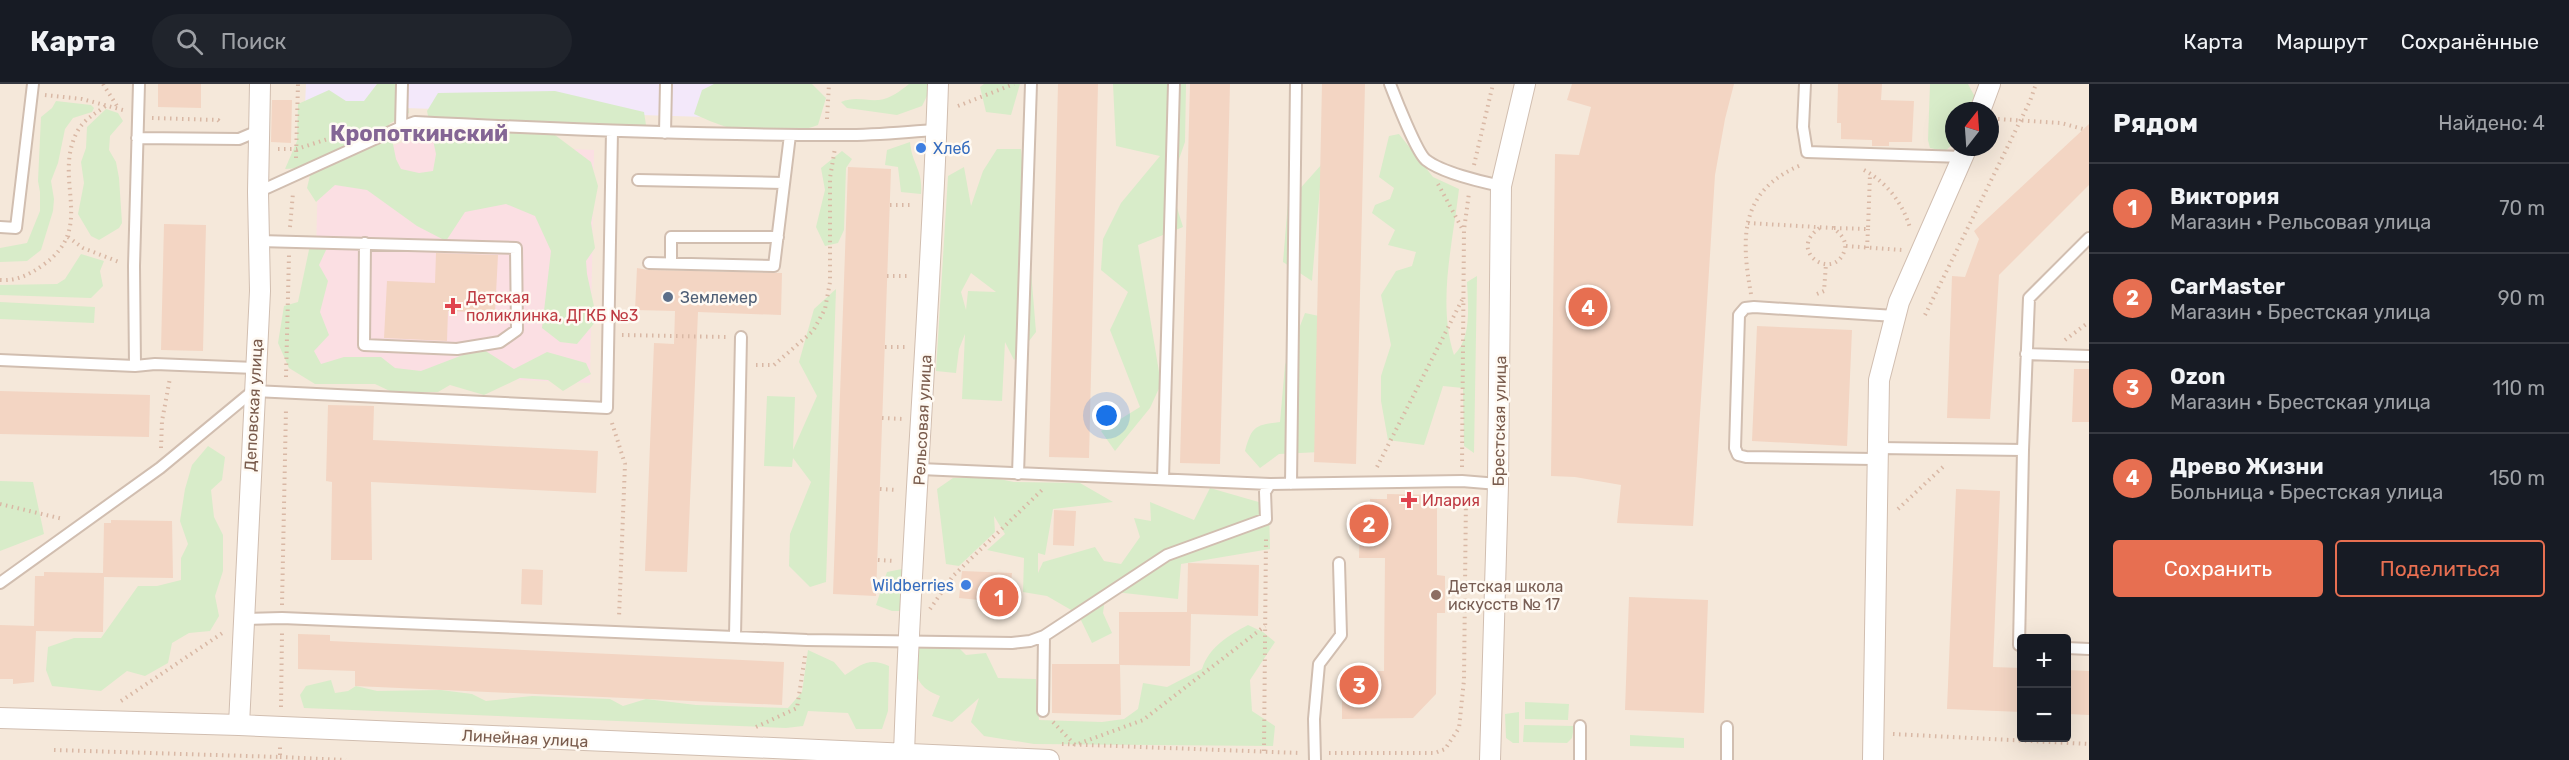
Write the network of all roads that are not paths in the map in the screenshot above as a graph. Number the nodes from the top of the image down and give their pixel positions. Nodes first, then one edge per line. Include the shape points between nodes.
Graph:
1 (33, 84) edge
2 (139, 84) edge
3 (260, 84) edge
4 (402, 84) edge
5 (666, 84) edge
6 (938, 84) edge
7 (1031, 84) edge
8 (1174, 84) edge
9 (1296, 84) edge
10 (1390, 84) edge
11 (1525, 84) edge
12 (1805, 84) edge
13 (1989, 84) edge
14 (1983, 102) edge
15 (937, 122) junction
16 (401, 127) junction
17 (258, 131) junction
18 (612, 131) junction
19 (665, 133) junction
20 (790, 135) junction
21 (137, 138) junction
22 (1945, 152) edge
23 (1963, 156) edge
24 (638, 180) dead end
25 (783, 183) junction
26 (1501, 186) junction
27 (258, 192) junction
28 (0, 227) edge
29 (778, 237) junction
30 (2089, 238) edge
31 (259, 241) junction
32 (365, 243) junction
33 (649, 263) dead end
34 (671, 263) junction
35 (1896, 316) junction
36 (741, 337) road end
37 (2026, 354) junction
38 (2089, 356) edge
39 (0, 360) edge
40 (135, 366) junction
41 (255, 369) junction
42 (253, 391) junction
43 (2023, 450) junction
44 (1878, 454) junction
45 (920, 469) junction
46 (1018, 474) junction
47 (1163, 479) junction
48 (1270, 484) junction
49 (1292, 484) junction
50 (1498, 484) junction
51 (1339, 563) dead end
52 (0, 583) edge
53 (243, 619) junction
54 (2019, 634) edge
55 (735, 636) junction
56 (1044, 636) junction
57 (907, 642) junction
58 (2071, 648) edge
59 (2089, 649) edge
60 (1043, 711) road end
61 (0, 718) edge
62 (239, 725) junction
63 (1580, 726) dead end
64 (1727, 727) dead end
65 (1051, 752) edge
66 (904, 755) junction
67 (827, 756) edge
68 (1314, 757) edge
69 (1490, 760) edge
70 (1580, 760) edge
71 (1728, 760) edge
72 (1873, 760) edge

1 - 28 lane via 16,228
2 - 21 lane
3 - 17 street, Деповская улица
4 - 16 lane
5 - 19 lane
6 - 15 street, Рельсовая улица
7 - 46 lane
8 - 47 lane
9 - 49 lane
10 - 26 lane via 1425,160 1471,180
11 - 26 street, Брестская улица
12 - 22 lane via 1803,127 1807,152
13 - 14 street
15 - 20 lane via 832,135
15 - 45 street, Рельсовая улица
16 - 18 lane via 415,122
16 - 27 lane
17 - 21 lane via 239,139
17 - 27 street, Деповская улица
18 - 19 lane
18 - 42 lane via 607,408
19 - 20 lane
20 - 25 lane
21 - 40 lane
23 - 35 street
24 - 25 lane
25 - 29 lane
26 - 50 street, Брестская улица
27 - 31 street, Деповская улица
29 - 34 lane via 774,266
29 - 34 lane via 671,237
30 - 37 lane via 2029,298
31 - 32 lane
31 - 41 street, Деповская улица
32 - 32 lane via 364,345 457,349 500,342 517,330 516,248
33 - 34 lane
35 - 44 street via 1879,380
35 - 44 lane via 1754,307 1745,308 1739,315 1735,448 1738,454 1746,458 1873,459
36 - 55 lane
37 - 38 lane
37 - 43 lane
39 - 40 lane
40 - 41 lane
41 - 42 street, Деповская улица
42 - 52 lane via 160,468
42 - 53 street, Деповская улица
43 - 44 lane
43 - 54 lane
44 - 72 street
45 - 46 lane
45 - 57 street, Рельсовая улица
46 - 47 lane
47 - 48 lane
48 - 49 lane
48 - 56 lane via 1265,492 1266,519 1167,555
49 - 50 lane
50 - 69 street, Брестская улица
51 - 68 lane via 1341,635 1318,664
53 - 55 lane
53 - 62 street, Деповская улица
55 - 57 lane
56 - 57 lane via 1012,644
56 - 60 lane
57 - 66 street, Рельсовая улица
58 - 59 lane
61 - 62 street, Линейная улица
62 - 67 street, Линейная улица
63 - 70 lane
64 - 71 lane
65 - 66 street, Линейная улица
66 - 67 street, Линейная улица

